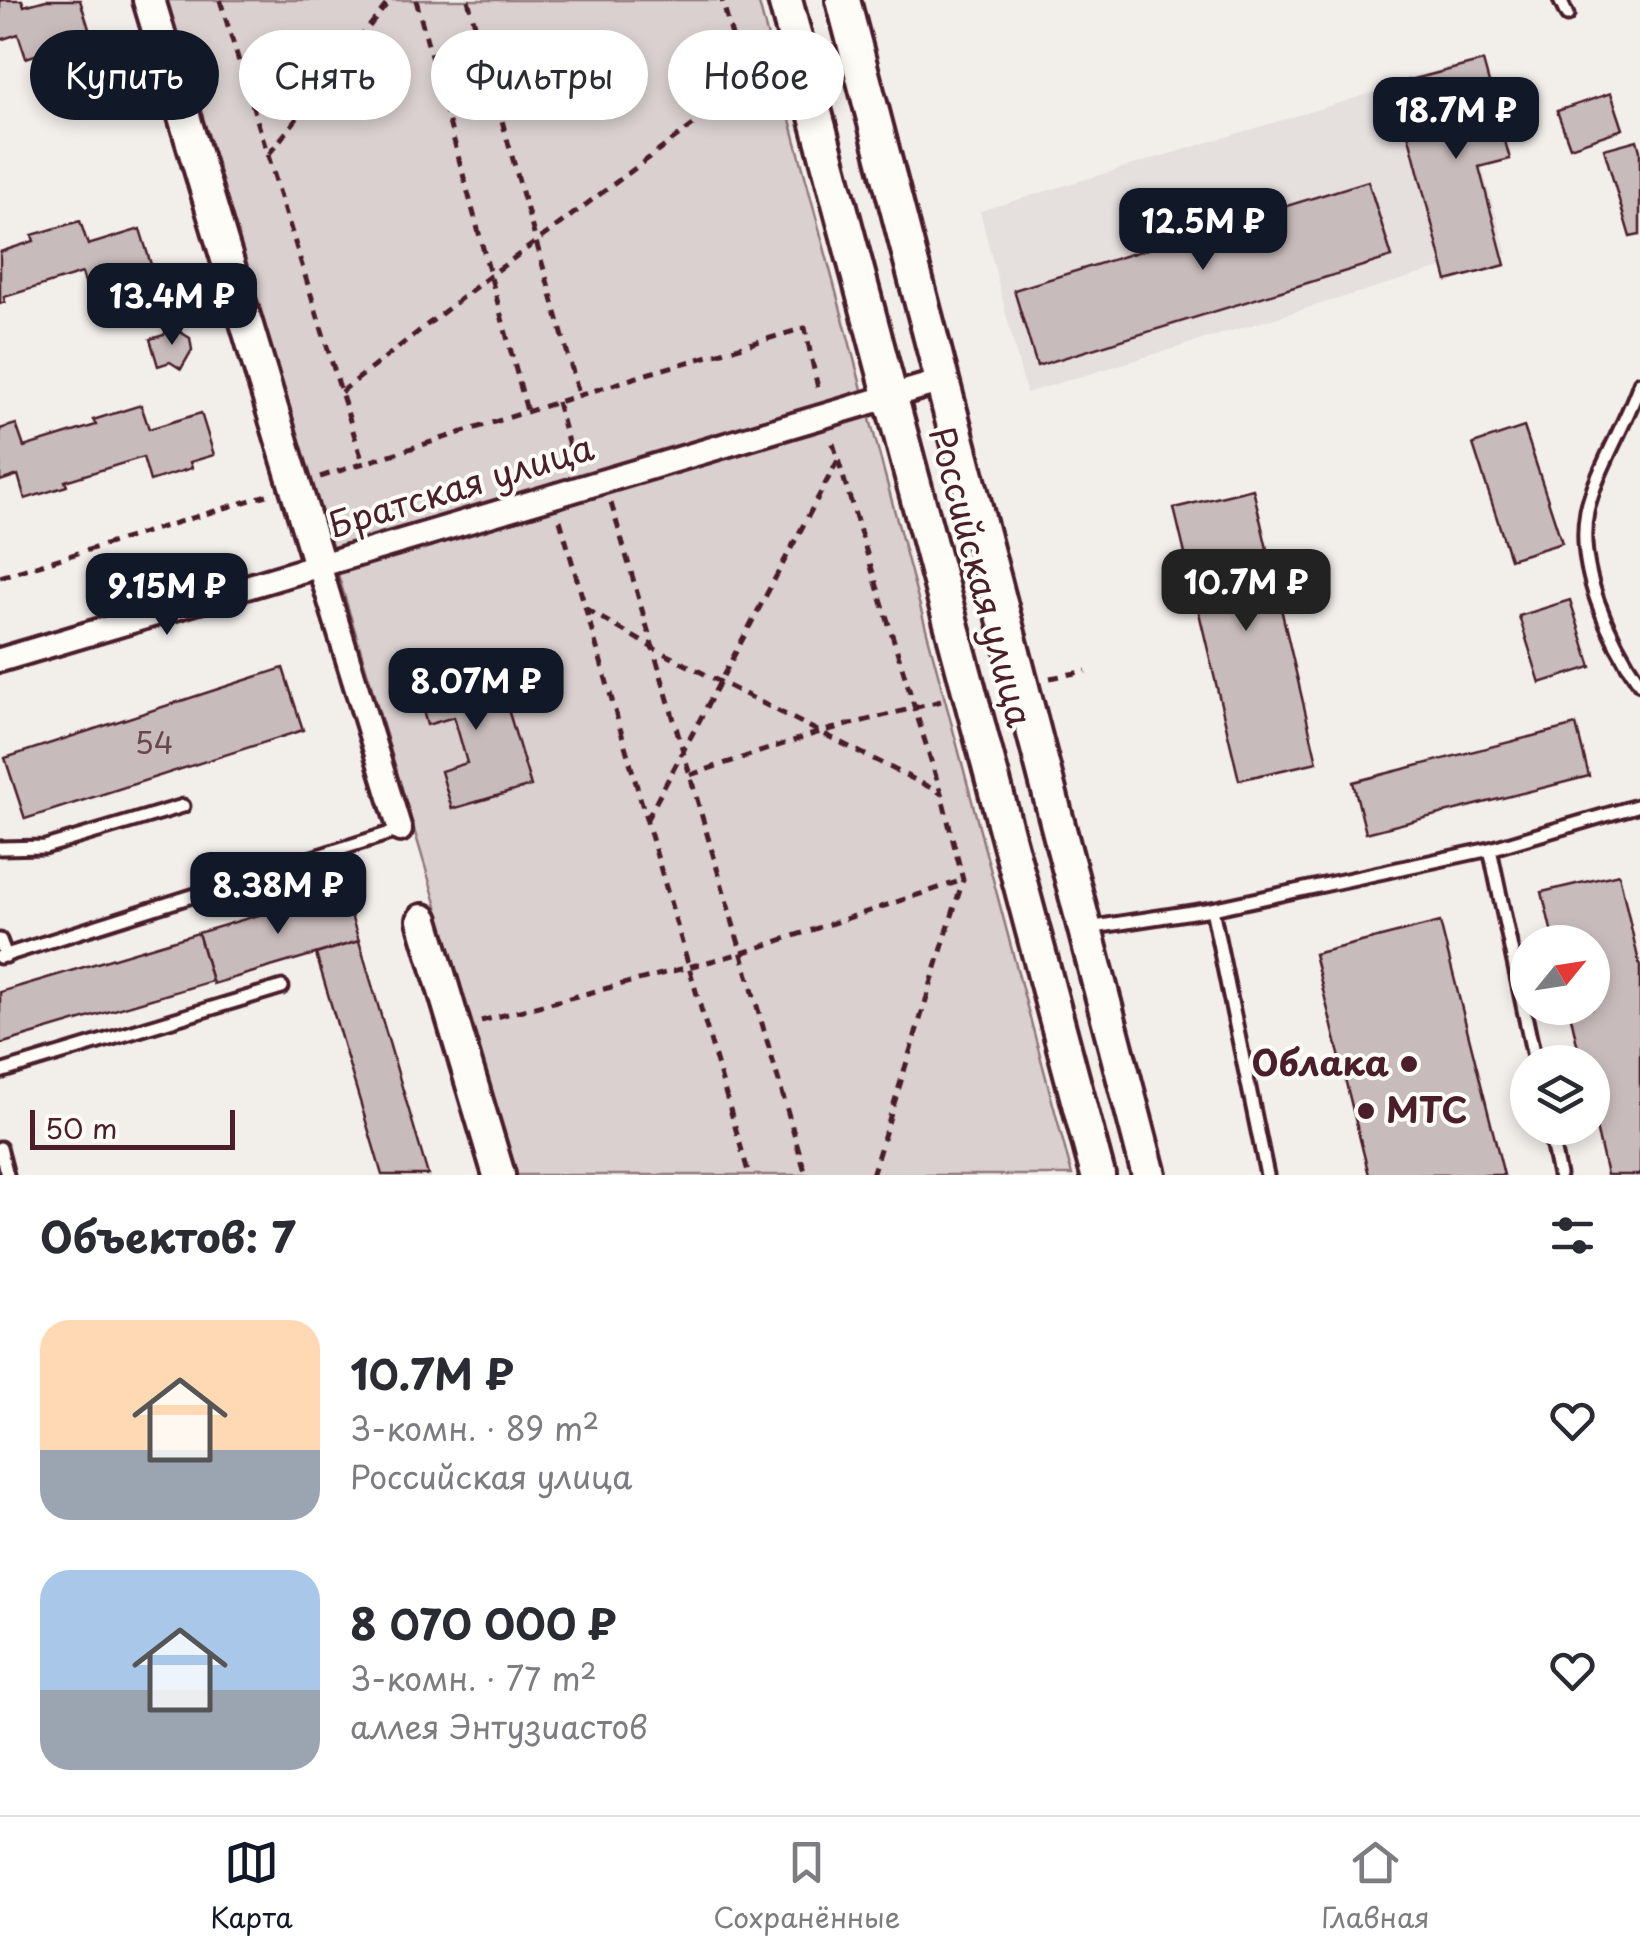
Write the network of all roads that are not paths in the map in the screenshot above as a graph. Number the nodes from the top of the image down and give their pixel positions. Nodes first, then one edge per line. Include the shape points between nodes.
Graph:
1 (149, 0) edge
2 (785, 0) edge
3 (843, 0) edge
4 (1560, 0) edge
5 (1567, 15) dead end
6 (942, 381) junction
7 (1640, 383) edge
8 (890, 396) junction
9 (319, 565) junction
10 (0, 660) edge
11 (1640, 684) edge
12 (1640, 805) edge
13 (183, 806) dead end
14 (400, 830) joint
15 (0, 848) edge
16 (1490, 849) junction
17 (1212, 909) junction
18 (423, 920) dead end
19 (1084, 929) junction
20 (0, 940) edge
21 (3, 956) edge
22 (282, 987) dead end
23 (1532, 1045) edge
24 (0, 1072) edge
25 (1553, 1145) edge
26 (0, 1148) edge
27 (7, 1175) edge
28 (499, 1175) edge
29 (1098, 1175) edge
30 (1149, 1175) edge
31 (1266, 1175) edge
32 (1560, 1175) edge

1 - 9 street
2 - 8 main road, Российская улица
3 - 6 main road, Российская улица
4 - 5 lane
6 - 8 street, Братская улица
6 - 19 main road, Российская улица
7 - 11 lane via 1587,511 1596,598
8 - 9 street, Братская улица via 584,499
8 - 29 main road, Российская улица
9 - 10 street, Братская улица
9 - 14 street
12 - 16 lane
13 - 15 lane via 46,848
14 - 21 lane
16 - 17 lane
16 - 23 lane
17 - 19 lane
17 - 31 lane
18 - 28 street
19 - 30 main road, Российская улица
20 - 21 lane
22 - 24 lane
25 - 32 lane
26 - 27 lane

